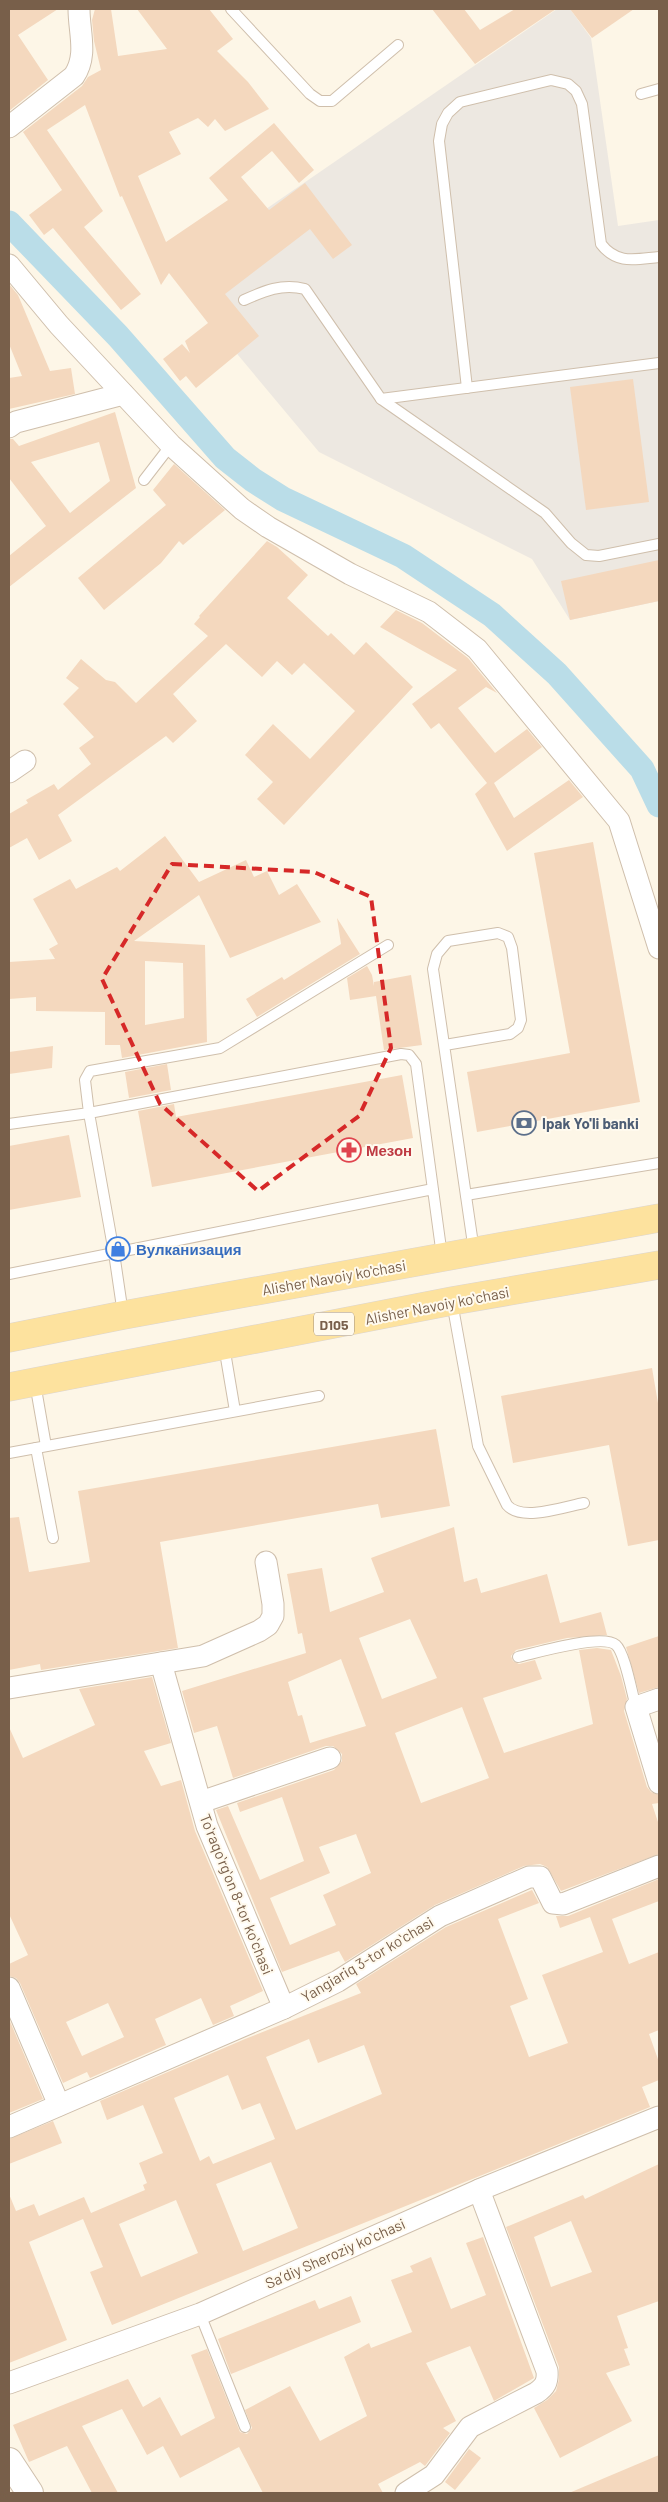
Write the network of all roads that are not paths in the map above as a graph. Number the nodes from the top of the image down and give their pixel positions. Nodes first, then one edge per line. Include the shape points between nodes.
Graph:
1 (79, 9) edge
2 (231, 9) edge
3 (398, 45) dead end
4 (659, 89) edge
5 (641, 94) dead end
6 (9, 127) edge
7 (659, 257) edge
8 (10, 267) edge
9 (244, 300) dead end
10 (659, 363) edge
11 (467, 388) junction
12 (123, 394) junction
13 (382, 399) junction
14 (9, 427) edge
15 (171, 445) junction
16 (144, 480) dead end
17 (659, 544) edge
18 (388, 945) dead end
19 (659, 948) edge
20 (445, 1045) junction
21 (88, 1113) junction
22 (9, 1124) edge
23 (659, 1163) edge
24 (433, 1188) junction
25 (466, 1195) junction
26 (659, 1218) edge
27 (474, 1252) junction
28 (114, 1253) junction
29 (442, 1258) junction
30 (659, 1265) edge
31 (9, 1274) edge
32 (452, 1301) junction
33 (124, 1315) junction
34 (9, 1338) edge
35 (224, 1346) junction
36 (22, 1385) edge
37 (320, 1396) dead end
38 (236, 1411) junction
39 (41, 1447) junction
40 (9, 1453) edge
41 (584, 1503) dead end
42 (53, 1538) dead end
43 (266, 1562) dead end
44 (518, 1657) dead end
45 (161, 1663) junction
46 (9, 1688) edge
47 (659, 1700) edge
48 (636, 1707) junction
49 (330, 1758) dead end
50 (659, 1783) edge
51 (201, 1802) junction
52 (659, 1866) edge
53 (9, 1988) edge
54 (284, 2008) junction
55 (59, 2105) junction
56 (659, 2117) edge
57 (9, 2127) edge
58 (479, 2190) junction
59 (200, 2314) junction
60 (9, 2383) edge
61 (245, 2427) dead end
62 (9, 2461) edge
63 (30, 2493) edge
64 (406, 2493) edge

1 - 6 street via 81,66 74,76
2 - 3 lane via 320,101 332,101
4 - 5 lane
7 - 11 lane via 624,260 608,254 601,244 582,104 576,91 568,84 551,80 460,102 442,124 439,141
8 - 12 street
9 - 13 lane via 270,289 292,286 305,290
10 - 11 lane
11 - 13 lane
12 - 14 street via 16,422
12 - 15 street
13 - 17 lane via 545,514 586,555 599,556
15 - 16 lane
15 - 19 street via 268,528 350,574 429,612 477,649 619,822
18 - 21 lane via 220,1048 90,1071 85,1080
20 - 20 lane via 434,968 437,954 448,942 498,933 508,937 521,1020 518,1028 510,1034
20 - 25 lane
21 - 22 lane
21 - 24 lane via 409,1055 416,1064
21 - 28 lane
23 - 25 lane
24 - 28 lane
24 - 29 lane
25 - 27 lane
26 - 27 main road, Alisher Navoiy ko'chasi
27 - 29 main road, Alisher Navoiy ko'chasi
28 - 31 lane
28 - 33 lane
29 - 33 main road, Alisher Navoiy ko'chasi
30 - 32 main road, Alisher Navoiy koʻchasi / D105
32 - 35 main road, Alisher Navoiy koʻchasi / D105
32 - 41 lane via 478,1446 507,1505 511,1511 527,1514
33 - 34 main road, Alisher Navoiy ko'chasi
35 - 36 main road, Alisher Navoiy koʻchasi / D105
35 - 38 lane
36 - 39 lane
37 - 38 lane
38 - 39 lane
39 - 40 lane
39 - 42 lane
43 - 45 street via 273,1604 273,1616 268,1625 203,1656
44 - 48 lane via 578,1643 609,1642 616,1645 620,1654
45 - 46 street
45 - 51 street, Toʻraqoʻrgʻon 8-tor koʻchasi
47 - 48 street
48 - 50 street
49 - 51 street
51 - 54 street, Toʻraqoʻrgʻon 8-tor koʻchasi via 207,1826
52 - 54 street, Yangiariq 3-tor koʻchasi via 563,1904 553,1903 540,1877 529,1877 440,1916 338,1980
53 - 55 street
54 - 55 street, Yangiariq 3-tor koʻchasi
55 - 57 street, Yangiariq 3-tor koʻchasi
56 - 58 street, Saʼdiy Sheroziy koʻchasi
58 - 59 street, Saʼdiy Sheroziy koʻchasi
58 - 64 street via 548,2380 536,2393 470,2427 434,2475
59 - 60 street, Saʼdiy Sheroziy koʻchasi
59 - 61 lane
62 - 63 street

